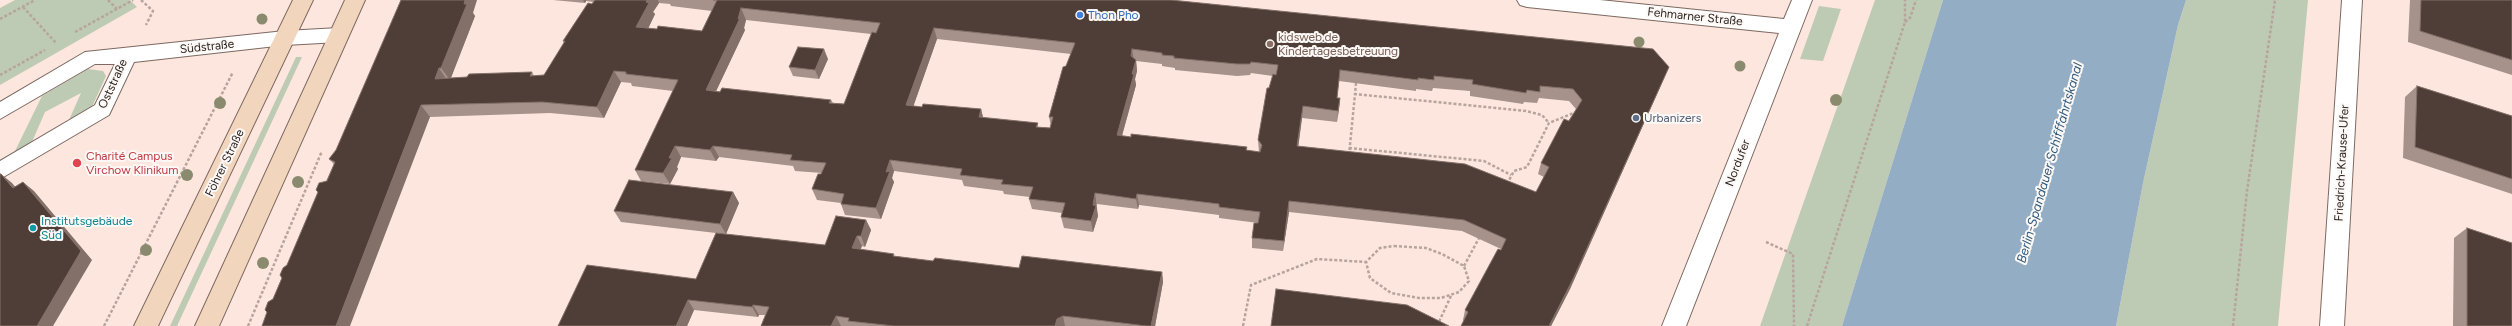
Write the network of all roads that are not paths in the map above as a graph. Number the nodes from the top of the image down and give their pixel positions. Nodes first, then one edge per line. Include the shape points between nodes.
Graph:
1 (303, 0) edge
2 (355, 0) edge
3 (1527, 0) edge
4 (1802, 0) edge
5 (2352, 0) edge
6 (1790, 28) junction
7 (339, 35) junction
8 (285, 38) junction
9 (128, 56) junction
10 (0, 111) edge
11 (0, 171) edge
12 (146, 326) edge
13 (207, 326) edge
14 (1674, 326) edge
15 (2332, 326) edge

1 - 8 main road, Föhrer Straße
2 - 7 main road
3 - 6 street, Fehmarner Straße
4 - 6 street, Nordufer
5 - 15 street, Friedrich-Krause-Ufer
6 - 14 street, Nordufer
7 - 8 lane, Südstraße
7 - 13 main road
8 - 9 lane, Südstraße
8 - 12 main road, Föhrer Straße
9 - 10 lane, Oststraße via 92,57
9 - 11 lane, Oststraße via 102,110

